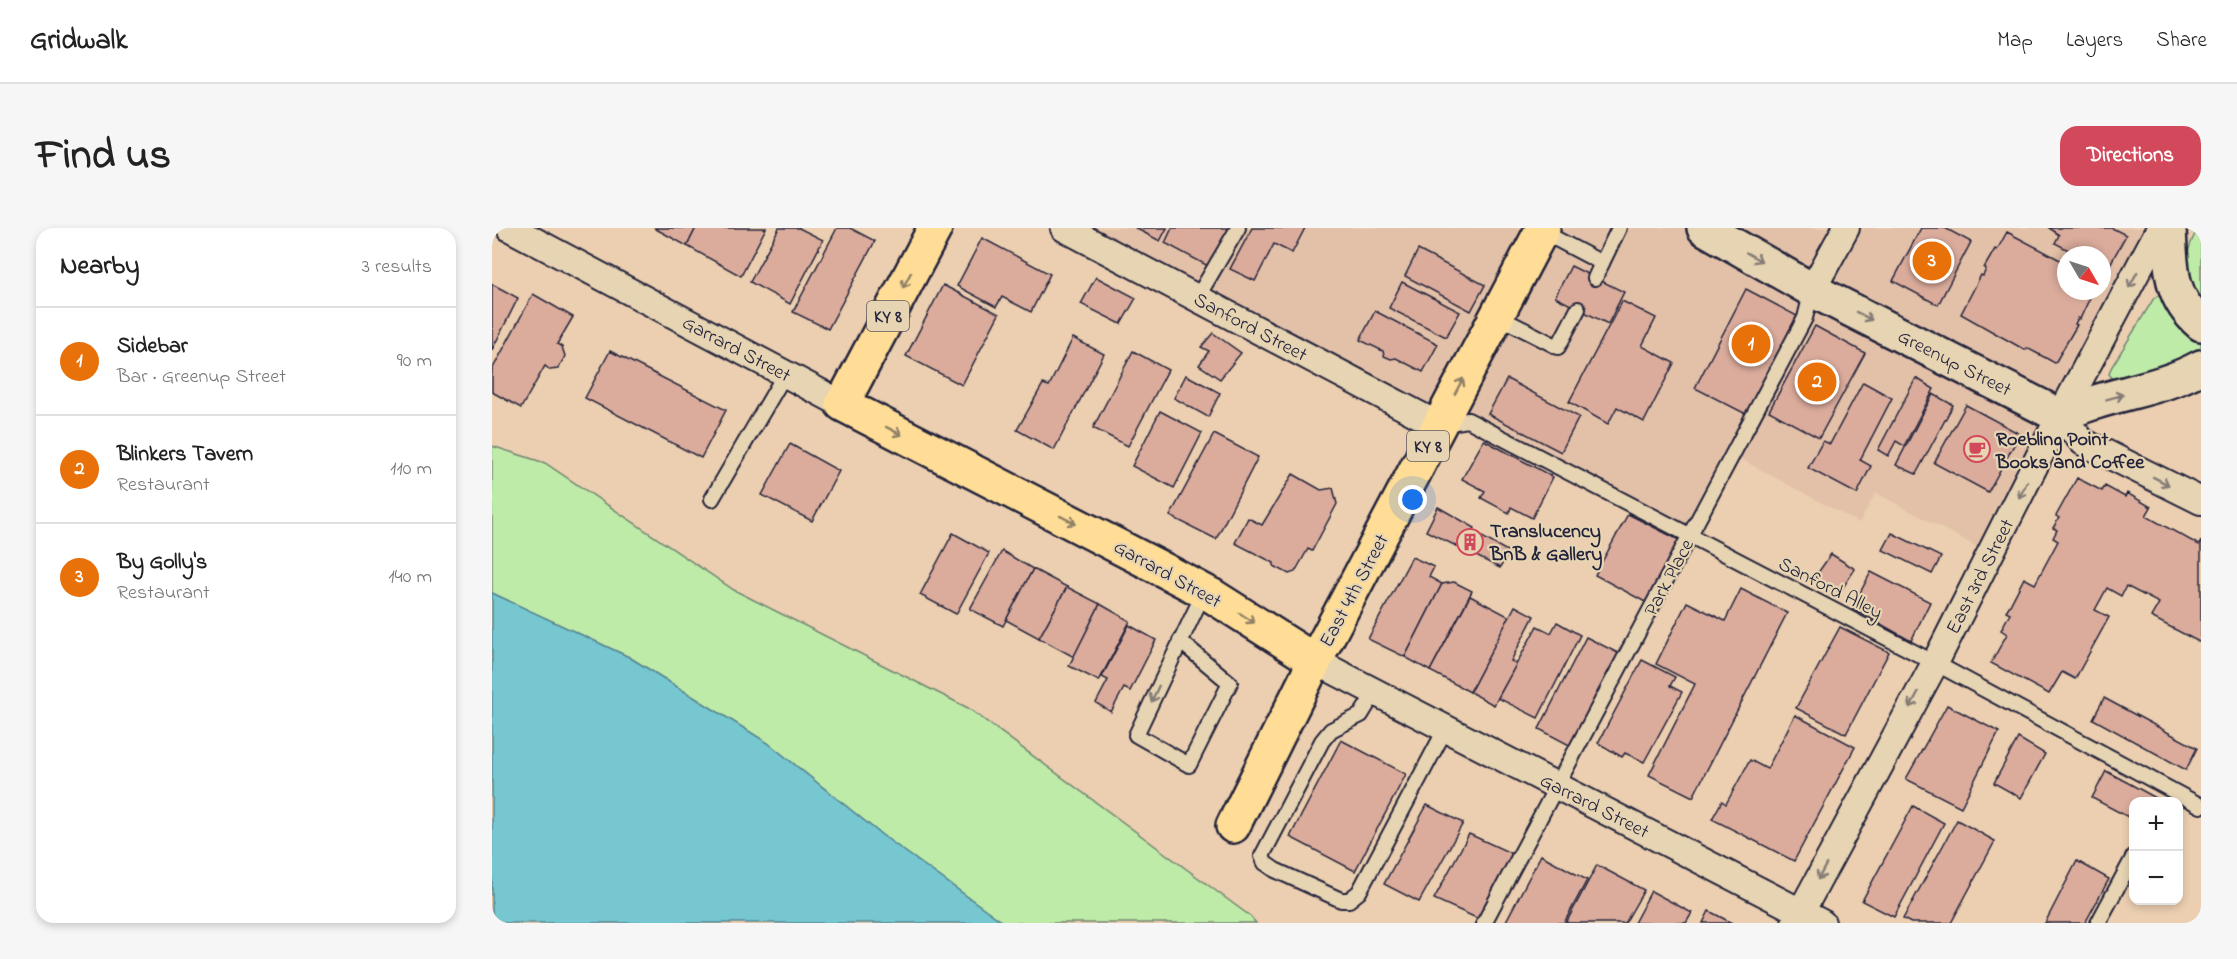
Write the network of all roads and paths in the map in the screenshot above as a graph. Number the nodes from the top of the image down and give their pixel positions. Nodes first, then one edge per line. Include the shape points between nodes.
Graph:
1 (510, 228) edge
2 (934, 228) edge
3 (1064, 228) edge
4 (1238, 228) edge
5 (1619, 228) edge
6 (1704, 228) edge
7 (1845, 228) edge
8 (2160, 228) edge
9 (2169, 228) edge
10 (1542, 230) edge
11 (1602, 263) junction
12 (1595, 278) dead end
13 (1812, 290) junction
14 (1197, 298) junction
15 (1578, 309) dead end
16 (1497, 316) junction
17 (2201, 324) edge
18 (2201, 367) edge
19 (785, 374) junction
20 (842, 404) junction
21 (2060, 416) junction
22 (1438, 425) junction
23 (712, 499) dead end
24 (2201, 501) edge
25 (1690, 536) junction
26 (1204, 592) junction
27 (1180, 641) junction
28 (1315, 661) junction
29 (1935, 663) junction
30 (1375, 692) junction
31 (1446, 728) junction
32 (1557, 785) junction
33 (2169, 788) junction
34 (2164, 797) edge
35 (2201, 806) edge
36 (1233, 826) dead end
37 (2129, 864) edge
38 (1806, 919) edge
39 (1484, 923) edge
40 (2098, 923) edge

1 - 19 street, Garrard Street
2 -> 20 main road, KY 8
3 - 14 street, Sanford Street
4 - 14 lane
5 - 11 lane
6 -> 13 main road, Greenup Street
7 - 13 street, Park Place
8 -> 21 street, East 3rd Street
9 - 17 main road via 2175,288 2182,303
10 - 11 lane
10 - 16 main road, East 4th Street / KY 8
11 - 12 lane
13 -> 21 main road, Greenup Street
13 - 25 lane, Park Place via 1805,318
14 - 22 street, Sanford Street
15 - 16 lane via 1558,347
22 -> 16 main road, East 4th Street / KY 8
21 -> 18 main road via 2084,404 2178,380
19 - 20 street, Garrard Street
19 - 23 lane
20 -> 26 main road, Garrard Street
21 -> 24 street, Greenup Street via 2083,442
21 -> 29 street, East 3rd Street
22 - 25 lane, Sanford Alley via 1468,420
22 - 28 main road, East 4th Street / KY 8
25 - 29 lane, Sanford Alley
25 - 32 lane, Park Place
26 - 27 lane
26 -> 28 main road, Garrard Street
27 -> 27 lane via 1136,735 1189,765 1230,683
28 - 30 street, Garrard Street
28 - 36 main road, East 4th Street / KY 8
29 - 33 lane, Sanford Alley
29 -> 38 street, East 3rd Street
30 - 31 street, Garrard Street
30 - 31 lane via 1361,715 1331,730 1322,741 1262,856 1275,870 1341,900 1349,900 1359,892
31 - 32 street, Garrard Street
32 - 38 street, Garrard Street
32 - 39 lane, Park Place
33 - 34 lane
33 - 35 lane, Sanford Alley
37 - 40 lane

